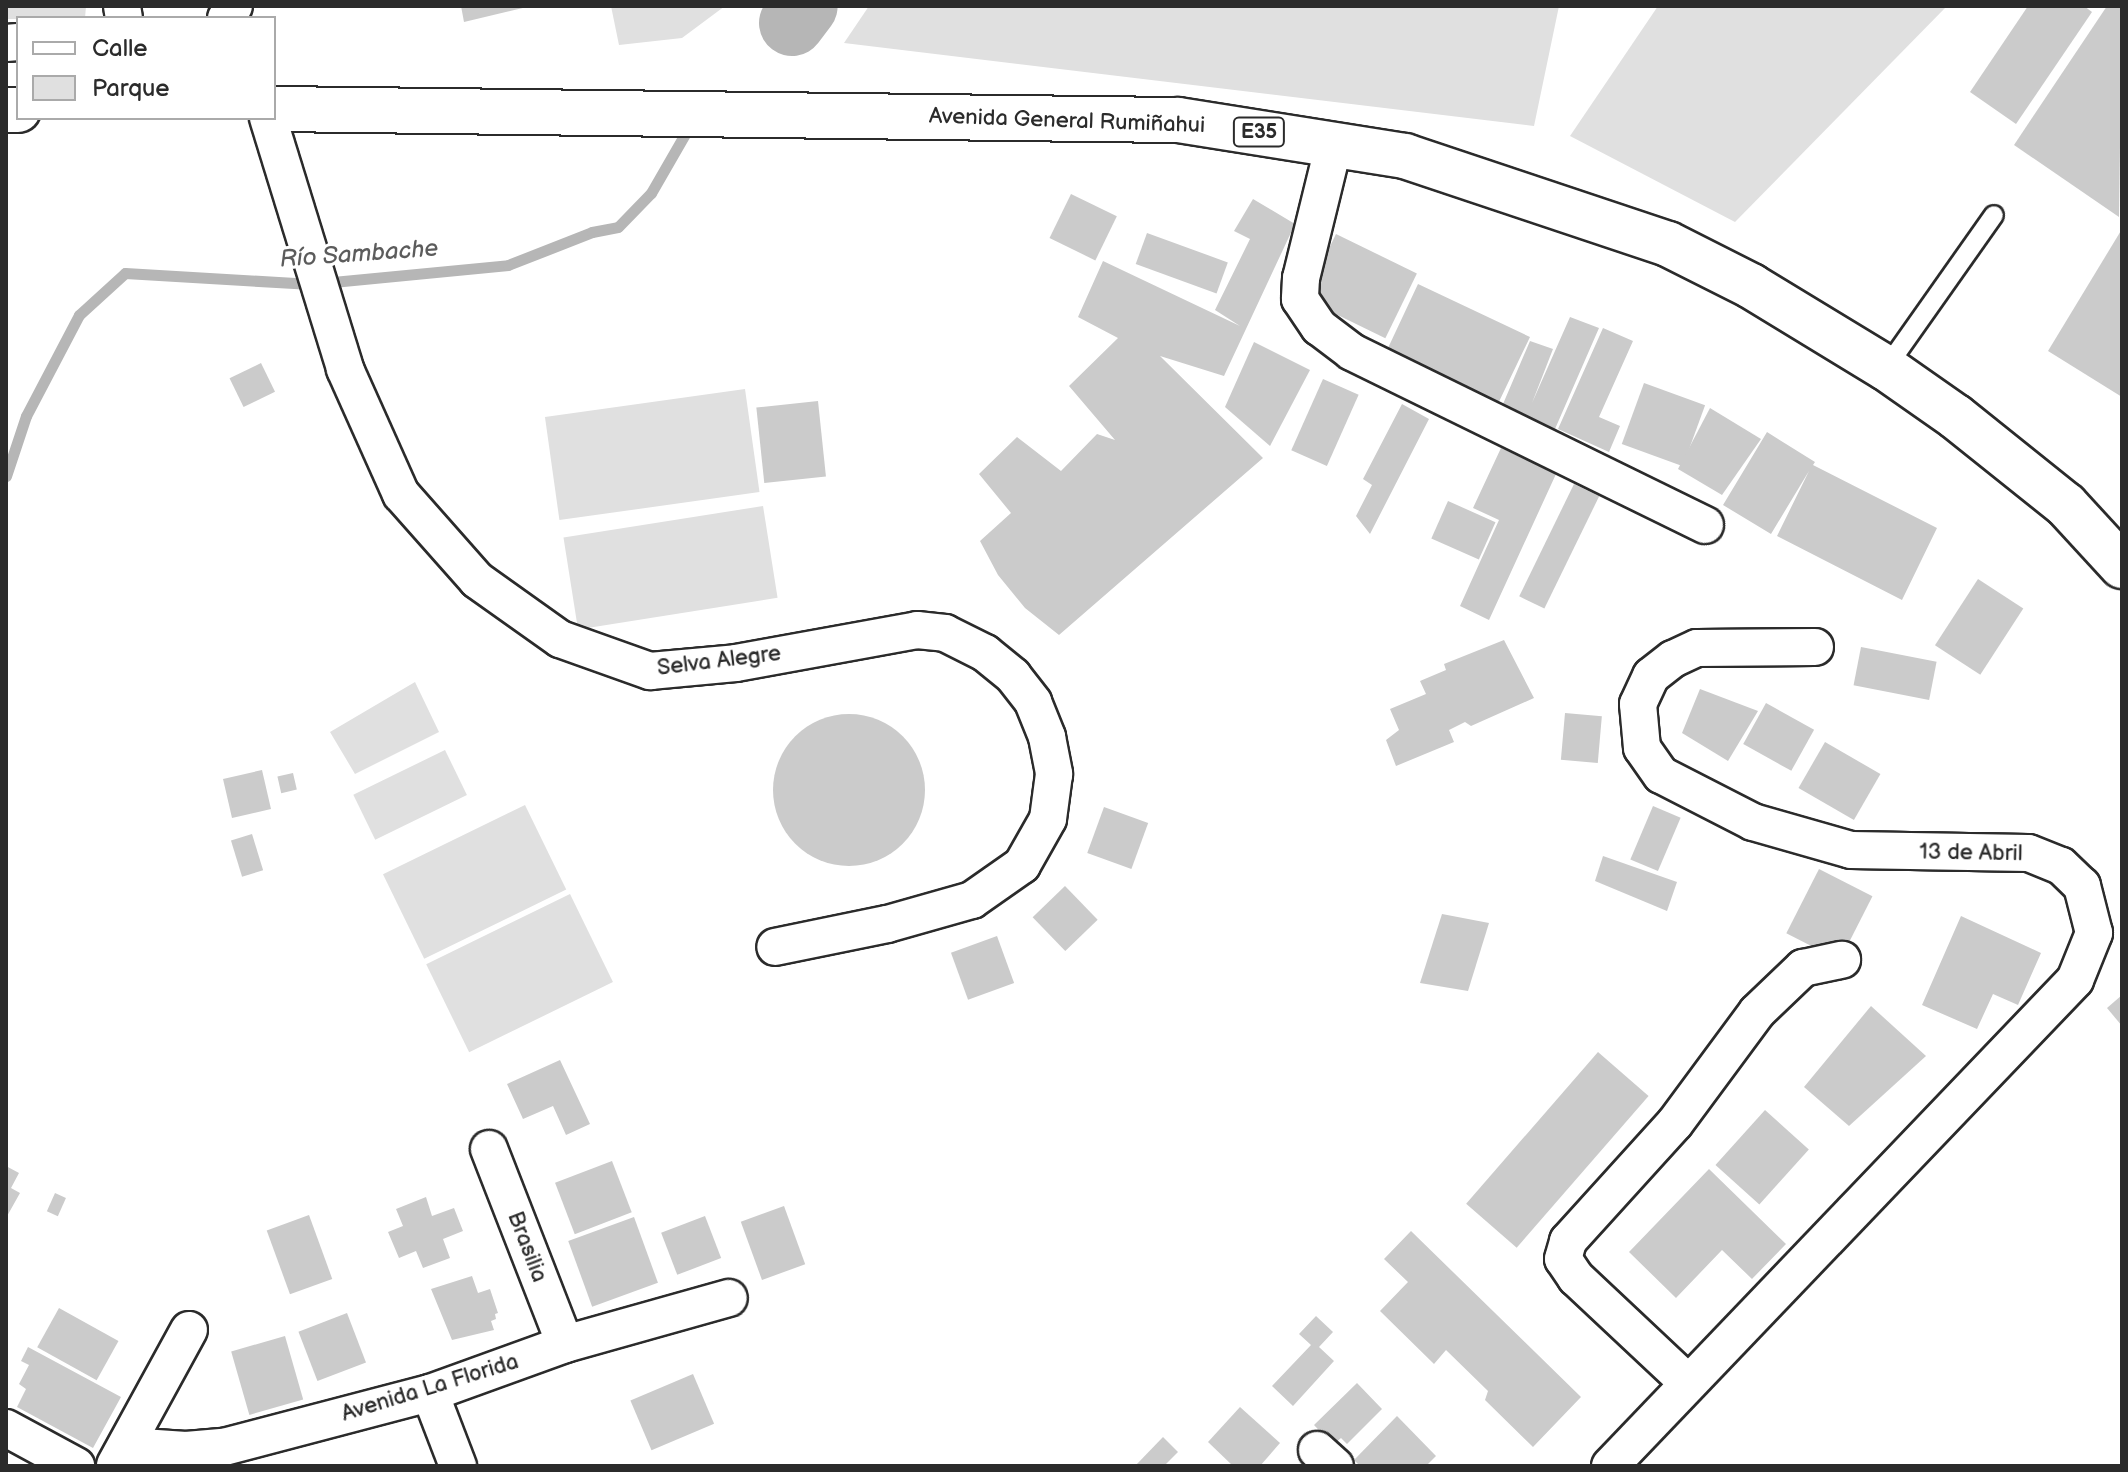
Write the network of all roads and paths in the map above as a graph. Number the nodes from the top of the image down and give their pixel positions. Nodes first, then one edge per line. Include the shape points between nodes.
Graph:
1 (276, 109) edge
2 (269, 120) edge
3 (1334, 144) junction
4 (1994, 215) dead end
5 (1886, 368) junction
6 (1705, 525) dead end
7 (2122, 566) edge
8 (1815, 647) dead end
9 (775, 947) dead end
10 (1842, 960) dead end
11 (489, 1149) dead end
12 (729, 1298) dead end
13 (189, 1330) dead end
14 (565, 1344) junction
15 (1688, 1383) junction
16 (430, 1393) junction
17 (6, 1428) edge
18 (121, 1456) edge
19 (226, 1457) edge
20 (76, 1466) edge
21 (458, 1466) edge
22 (1610, 1466) edge

1 - 3 highway, Avenida General Rumiñahui / E35 via 1178,120
2 - 9 street, Selva Alegre via 345,369 401,494 477,580 560,639 650,671 736,663 917,630 945,633 985,653 1033,702 1054,774 1048,819 1022,865 972,900
3 - 5 highway, Avenida General Rumiñahui / E35 via 1405,156 1668,244 1751,286
3 - 6 street via 1301,278 1300,299 1319,327 1352,352
4 - 5 lane
5 - 7 highway, Avenida General Rumiñahui / E35 via 2066,505
8 - 15 street, 13 de Abril via 1697,648 1673,659 1651,676 1638,704 1642,748 1661,775 1753,822 1851,850 2028,853 2061,866 2082,886 2094,933 2075,980
10 - 15 street via 1803,968 1757,1012 1675,1123 1568,1241 1563,1259 1576,1278
11 - 14 street, Brasilia
12 - 14 street, Avenida La Florida
13 - 18 street, Avenida La Florida
14 - 16 street, Avenida La Florida
15 - 22 street, 13 de Abril
16 - 19 street, Avenida La Florida
16 - 21 street
17 - 20 street
18 - 19 street, Avenida La Florida via 186,1450

